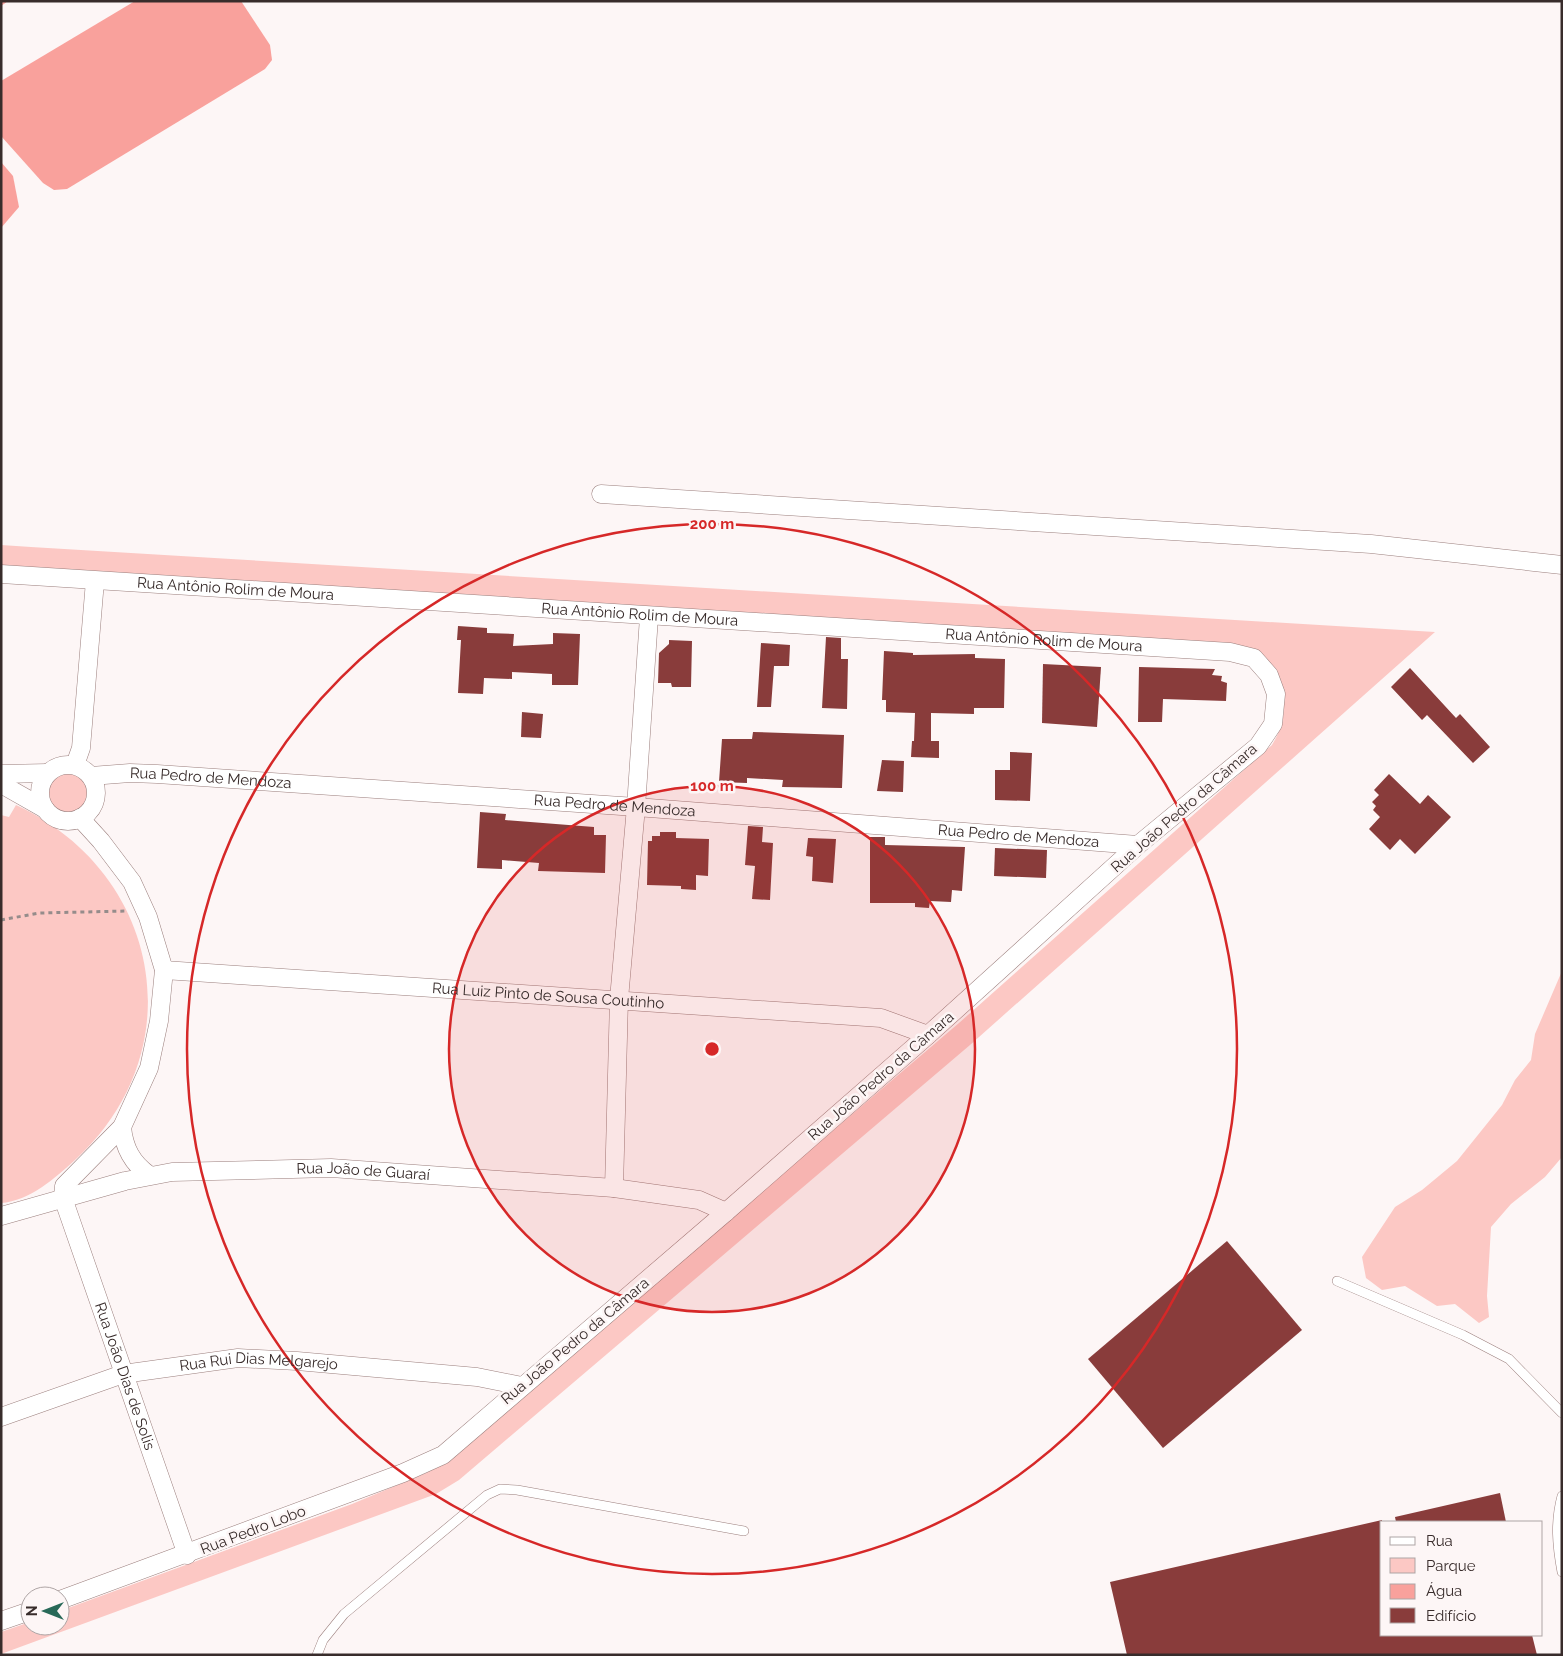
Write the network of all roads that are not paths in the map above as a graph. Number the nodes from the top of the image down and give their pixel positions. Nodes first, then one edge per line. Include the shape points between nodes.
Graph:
1 (601, 494) dead end
2 (1562, 565) edge
3 (1, 574) edge
4 (95, 581) junction
5 (649, 616) junction
6 (1269, 675) joint
7 (75, 765) junction
8 (48, 773) junction
9 (1, 774) edge
10 (91, 776) junction
11 (1, 784) edge
12 (636, 807) junction
13 (45, 809) junction
14 (80, 818) junction
15 (1138, 846) junction
16 (164, 970) junction
17 (619, 999) junction
18 (928, 1035) junction
19 (122, 1127) junction
20 (149, 1176) junction
21 (614, 1188) junction
22 (63, 1198) junction
23 (726, 1212) junction
24 (1, 1216) edge
25 (1337, 1281) dead end
26 (123, 1374) junction
27 (522, 1386) junction
28 (1562, 1413) edge
29 (1, 1417) edge
30 (443, 1455) joint
31 (1562, 1496) edge
32 (744, 1532) dead end
33 (187, 1555) junction
34 (1562, 1572) edge
35 (70, 1596) edge
36 (20, 1614) edge
37 (1, 1621) edge
38 (317, 1655) edge

1 - 2 street via 1371,544
3 - 4 street, Rua Antônio Rolim de Moura
4 - 5 street, Rua Antônio Rolim de Moura
4 - 7 street via 81,748
5 - 6 street, Rua Antônio Rolim de Moura via 1230,652 1254,658
5 - 12 street
6 - 15 street, Rua João Pedro da Câmara via 1276,694 1274,724 1258,746
7 - 8 street via 56,767
7 - 10 street
8 - 9 street
8 - 13 street via 40,790
10 - 12 street, Rua Pedro de Mendoza via 157,774
10 - 14 street via 96,795 88,813
11 - 13 street
12 - 15 street, Rua Pedro de Mendoza
12 - 17 street
13 - 14 street via 61,820
14 - 16 street via 132,882
15 - 18 street, Rua João Pedro da Câmara
16 - 17 street, Rua Luiz Pinto de Sousa Coutinho
16 - 19 street via 160,1021 149,1068
17 - 18 street, Rua Luiz Pinto de Sousa Coutinho via 880,1018
17 - 21 street
18 - 23 street, Rua João Pedro da Câmara
19 - 20 street via 129,1156
19 - 22 street via 64,1186
20 - 21 street, Rua João de Guaraí via 172,1172 331,1168
20 - 22 street, Rua João de Guaraí
21 - 23 street, Rua João de Guaraí via 700,1200
22 - 24 street, Rua João de Guaraí
22 - 26 street, Rua João Dias de Solis
23 - 27 street, Rua João Pedro da Câmara
25 - 28 lane via 1463,1335 1510,1360
26 - 27 street, Rua Rui Dias Melgarejo via 238,1358 477,1377
26 - 29 street, Rua Rui Dias Melgarejo
26 - 33 street, Rua João Dias de Solis
27 - 30 street, Rua João Pedro da Câmara
30 - 33 street, Rua Pedro Lobo
31 - 34 lane via 1557,1513 1556,1541
32 - 38 lane via 500,1489 487,1495 344,1614 323,1640
33 - 35 street, Rua Pedro Lobo
36 - 37 street

